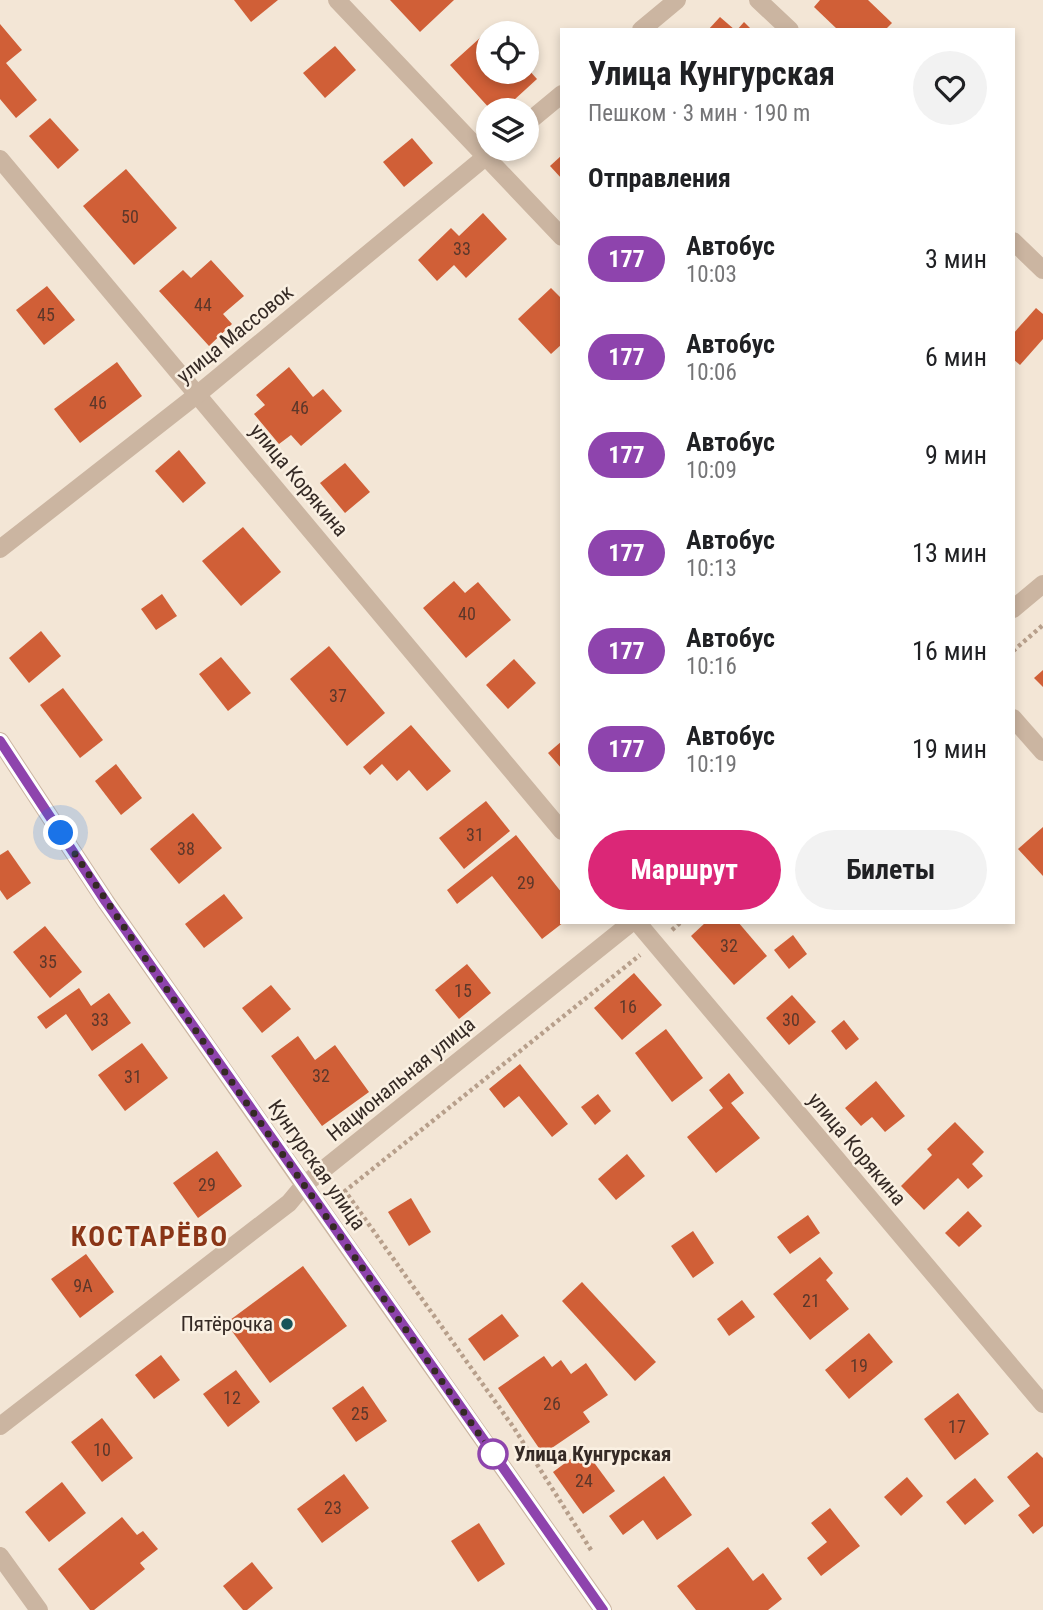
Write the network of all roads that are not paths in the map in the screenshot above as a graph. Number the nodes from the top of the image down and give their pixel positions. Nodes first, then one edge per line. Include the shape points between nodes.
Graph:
1 (337, 0) edge
2 (677, 0) edge
3 (758, 0) edge
4 (643, 28) edge
5 (788, 28) edge
6 (560, 96) edge
7 (539, 113) edge
8 (476, 137) edge
9 (0, 159) edge
10 (480, 161) edge
11 (499, 161) edge
12 (560, 235) edge
13 (1015, 244) edge
14 (1043, 270) edge
15 (198, 394) junction
16 (0, 550) edge
17 (1043, 584) edge
18 (1015, 607) edge
19 (1015, 720) edge
20 (0, 741) edge
21 (1043, 752) edge
22 (560, 829) edge
23 (632, 924) edge
24 (637, 924) edge
25 (304, 1185) junction
26 (1043, 1404) edge
27 (0, 1426) edge
28 (0, 1556) edge
29 (39, 1610) edge
30 (603, 1610) edge

1 - 8 street
2 - 4 street
3 - 5 street
6 - 7 street
9 - 15 street, улица Корякина
10 - 15 street, улица Массовок
11 - 12 street
13 - 14 street
15 - 16 street, улица Массовок
15 - 22 street, улица Корякина
17 - 18 street
19 - 21 street
20 - 25 street, Кунгурская улица
23 - 25 street, Национальная улица
24 - 26 street, улица Корякина
25 - 27 street, Национальная улица via 289,1203
25 - 30 street, Кунгурская улица
28 - 29 street

